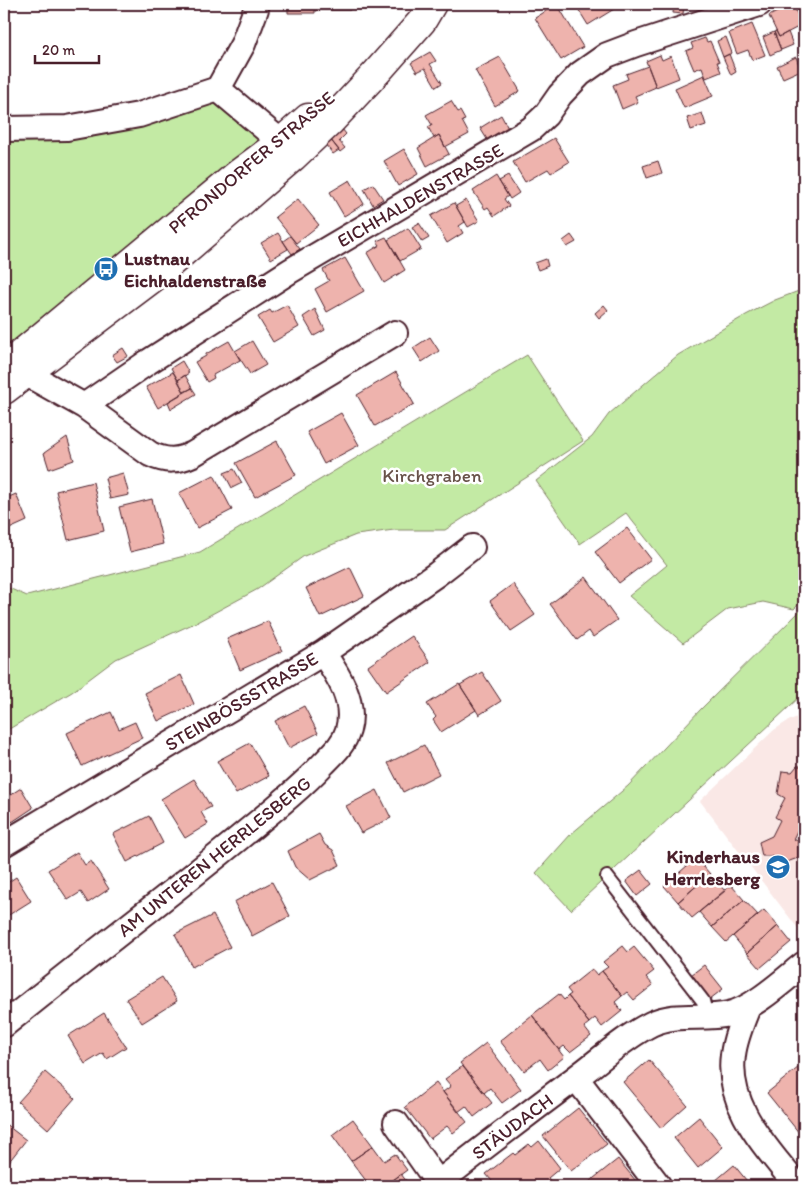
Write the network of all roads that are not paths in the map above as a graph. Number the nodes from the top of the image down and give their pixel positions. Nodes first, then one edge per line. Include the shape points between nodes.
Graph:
1 (256, 4) edge
2 (421, 4) edge
3 (432, 4) edge
4 (759, 4) edge
5 (218, 89) junction
6 (4, 129) edge
7 (287, 150) junction
8 (395, 333) dead end
9 (15, 367) edge
10 (4, 390) edge
11 (84, 406) junction
12 (472, 547) dead end
13 (323, 653) junction
14 (4, 844) edge
15 (607, 878) dead end
16 (804, 964) edge
17 (748, 1007) junction
18 (707, 1017) junction
19 (4, 1025) edge
20 (576, 1078) junction
21 (396, 1122) dead end
22 (446, 1182) edge
23 (659, 1186) edge
24 (797, 1186) edge

1 - 5 street via 243,44
2 - 7 street, PFRONDORFER STRASSE via 322,106
3 - 7 street, PFRONDORFER STRASSE via 422,21 378,72 331,121
4 - 11 street, EICHHALDENSTRASSE via 607,55 580,74 531,129 290,271
5 - 6 street via 130,117 67,128
5 - 7 street
7 - 9 street, PFRONDORFER STRASSE via 158,274
8 - 11 street via 181,459 160,459 150,454
9 - 10 street, PFRONDORFER STRASSE
9 - 11 street
12 - 13 street, STEINBÖSSSTRASSE
13 - 14 street, STEINBÖSSSTRASSE
13 - 19 street, AM UNTEREN HERRLESBERG via 345,689 349,710 348,728 342,744 304,785
15 - 18 lane via 703,1001
16 - 17 street, STÄUDACH
17 - 18 street, STÄUDACH via 731,1014
17 - 24 street via 733,1054 732,1082 736,1098 755,1132
18 - 20 street, STÄUDACH via 668,1018 650,1024
20 - 22 street, STÄUDACH
20 - 23 street
21 - 22 street, STÄUDACH

